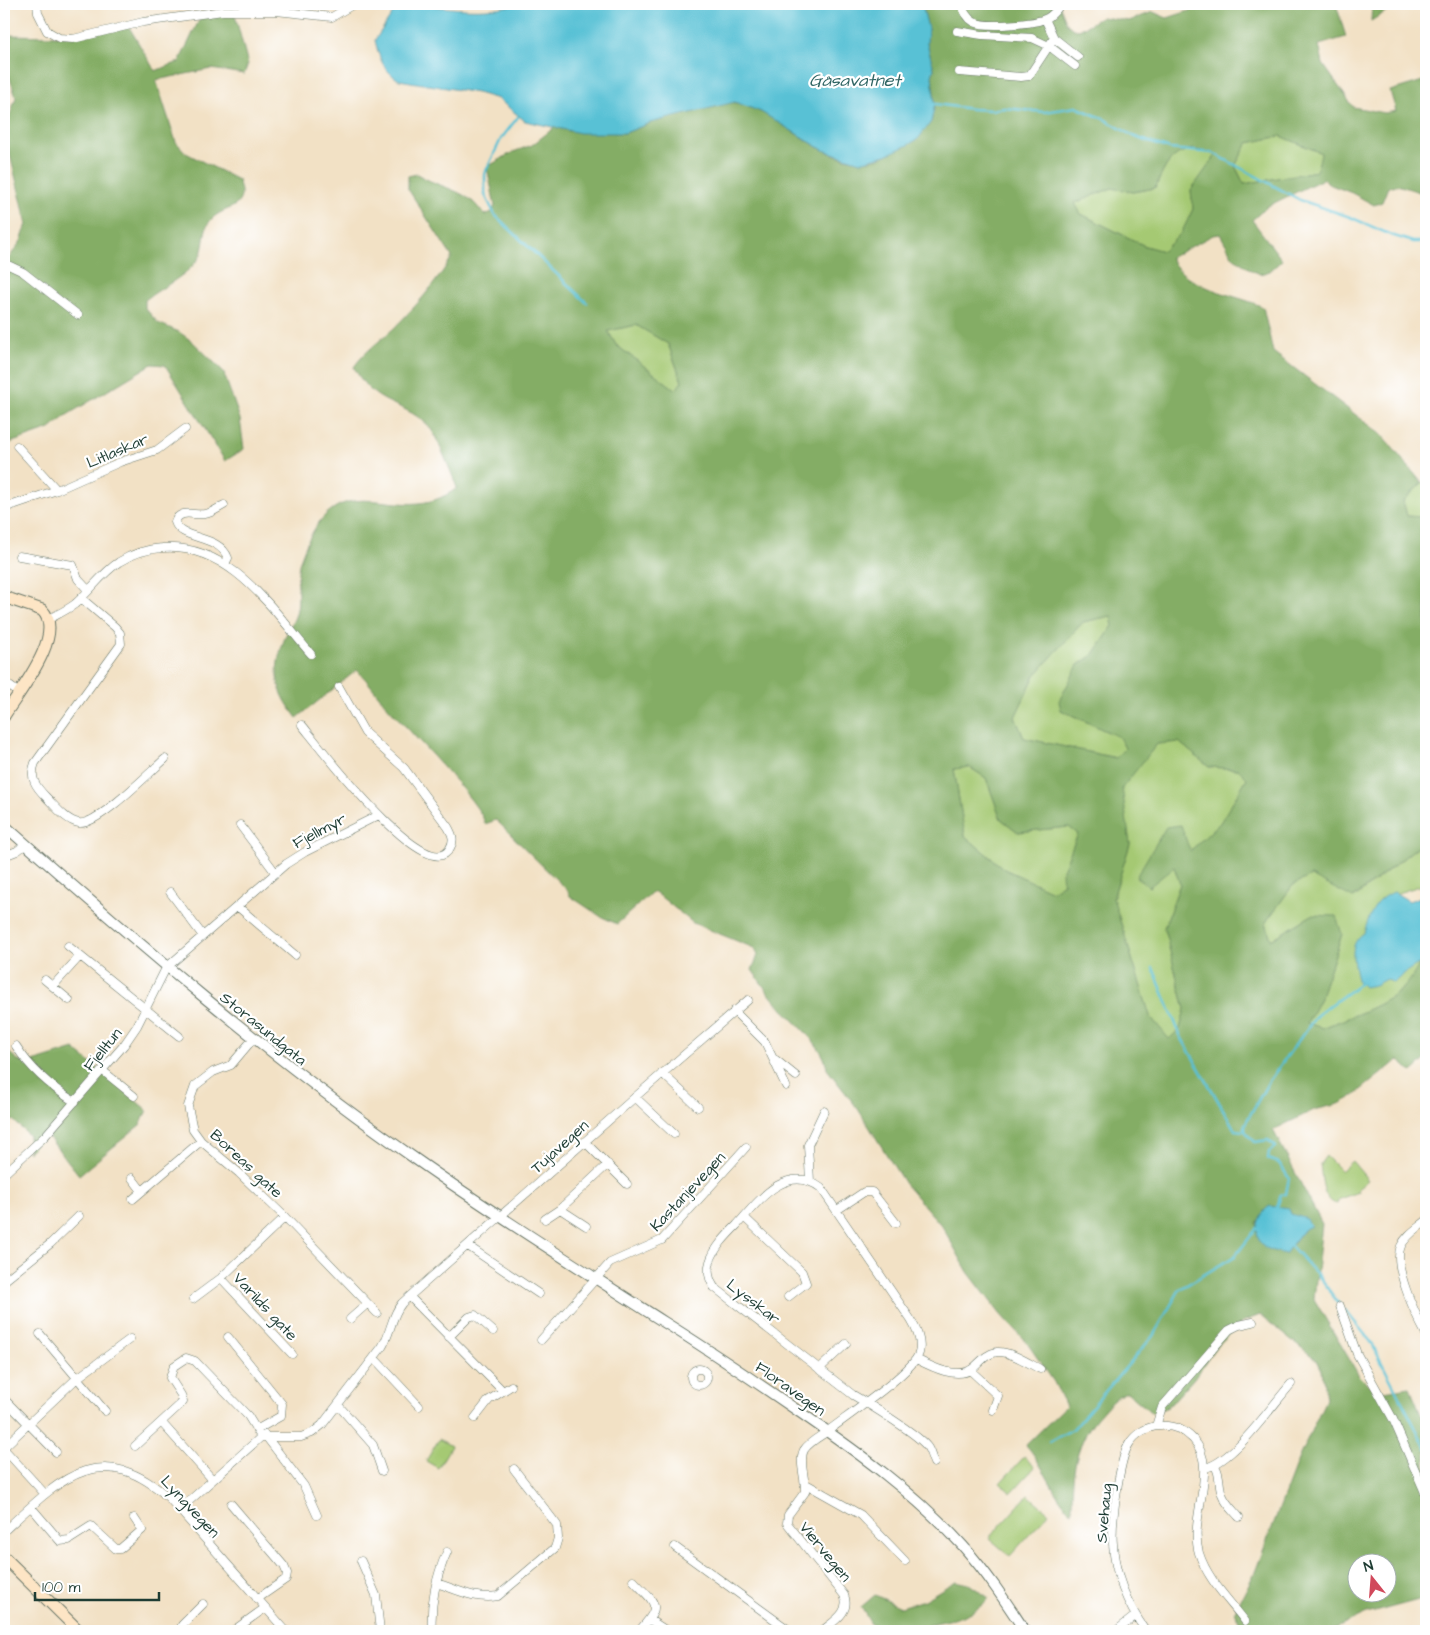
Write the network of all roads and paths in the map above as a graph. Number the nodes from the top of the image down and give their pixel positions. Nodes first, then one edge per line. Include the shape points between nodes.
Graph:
1 (37, 4) edge
2 (354, 4) edge
3 (961, 4) edge
4 (1060, 4) edge
5 (223, 8) edge
6 (1045, 19) junction
7 (957, 31) dead end
8 (1054, 38) junction
9 (1049, 46) junction
10 (1078, 57) dead end
11 (1075, 66) dead end
12 (959, 72) dead end
13 (4, 263) edge
14 (78, 315) dead end
15 (185, 429) dead end
16 (17, 446) dead end
17 (57, 490) junction
18 (224, 505) dead end
19 (4, 508) edge
20 (19, 556) dead end
21 (225, 564) junction
22 (88, 590) junction
23 (4, 597) edge
24 (81, 598) junction
25 (49, 619) junction
26 (311, 654) dead end
27 (4, 682) edge
28 (339, 687) dead end
29 (19, 693) junction
30 (4, 716) edge
31 (302, 725) dead end
32 (165, 759) dead end
33 (379, 815) junction
34 (4, 825) edge
35 (240, 826) dead end
36 (26, 844) junction
37 (4, 856) edge
38 (275, 872) junction
39 (170, 892) dead end
40 (237, 906) junction
41 (202, 936) junction
42 (68, 946) dead end
43 (295, 955) dead end
44 (80, 956) junction
45 (166, 968) junction
46 (45, 980) dead end
47 (53, 986) junction
48 (69, 1000) dead end
49 (748, 1000) dead end
50 (146, 1010) junction
51 (734, 1011) junction
52 (179, 1036) dead end
53 (252, 1039) junction
54 (16, 1046) dead end
55 (775, 1060) junction
56 (103, 1071) junction
57 (662, 1073) junction
58 (796, 1076) dead end
59 (786, 1086) dead end
60 (134, 1096) dead end
61 (636, 1097) junction
62 (75, 1102) junction
63 (698, 1108) dead end
64 (824, 1111) dead end
65 (674, 1134) dead end
66 (201, 1141) junction
67 (585, 1142) junction
68 (746, 1147) dead end
69 (608, 1164) junction
70 (4, 1174) edge
71 (132, 1178) dead end
72 (810, 1181) junction
73 (627, 1184) dead end
74 (142, 1191) junction
75 (133, 1199) dead end
76 (560, 1209) junction
77 (837, 1210) junction
78 (79, 1216) dead end
79 (500, 1216) junction
80 (744, 1216) junction
81 (284, 1217) junction
82 (545, 1220) dead end
83 (1426, 1222) edge
84 (896, 1223) dead end
85 (586, 1226) dead end
86 (468, 1246) junction
87 (221, 1278) junction
88 (595, 1278) junction
89 (4, 1281) edge
90 (539, 1294) dead end
91 (788, 1296) dead end
92 (410, 1297) junction
93 (193, 1299) dead end
94 (368, 1304) junction
95 (1340, 1306) dead end
96 (377, 1314) dead end
97 (350, 1320) dead end
98 (1253, 1322) dead end
99 (494, 1331) dead end
100 (40, 1334) dead end
101 (1426, 1334) edge
102 (228, 1337) dead end
103 (448, 1337) junction
104 (130, 1339) dead end
105 (541, 1340) dead end
106 (846, 1344) dead end
107 (292, 1354) dead end
108 (374, 1358) junction
109 (916, 1359) junction
110 (1040, 1368) dead end
111 (819, 1369) junction
112 (970, 1370) junction
113 (76, 1379) junction
114 (1291, 1384) dead end
115 (511, 1386) dead end
116 (501, 1389) junction
117 (4, 1399) edge
118 (865, 1402) junction
119 (338, 1405) junction
120 (419, 1406) dead end
121 (993, 1410) dead end
122 (105, 1411) dead end
123 (475, 1418) dead end
124 (162, 1423) junction
125 (27, 1425) junction
126 (1156, 1426) junction
127 (827, 1431) junction
128 (261, 1434) junction
129 (136, 1446) dead end
130 (4, 1448) edge
131 (56, 1452) dead end
132 (934, 1463) dead end
133 (1215, 1466) junction
134 (1205, 1468) junction
135 (514, 1469) dead end
136 (382, 1471) dead end
137 (212, 1479) junction
138 (806, 1484) junction
139 (45, 1494) junction
140 (1426, 1495) edge
141 (231, 1504) dead end
142 (31, 1507) junction
143 (179, 1510) junction
144 (317, 1515) dead end
145 (1240, 1517) dead end
146 (134, 1518) dead end
147 (4, 1531) edge
148 (675, 1547) dead end
149 (447, 1552) dead end
150 (4, 1557) edge
151 (361, 1561) dead end
152 (905, 1561) dead end
153 (633, 1580) dead end
154 (437, 1582) junction
155 (257, 1599) junction
156 (203, 1604) dead end
157 (265, 1608) junction
158 (1135, 1616) junction
159 (650, 1620) junction
160 (1246, 1621) dead end
161 (79, 1631) edge
162 (180, 1631) edge
163 (233, 1631) edge
164 (286, 1631) edge
165 (380, 1631) edge
166 (432, 1631) edge
167 (639, 1631) edge
168 (667, 1631) edge
169 (790, 1631) edge
170 (822, 1631) edge
171 (1025, 1631) edge
172 (1116, 1631) edge
173 (1146, 1631) edge

1 - 5 street via 47,31 66,39
2 - 5 street via 332,17
3 - 6 street via 966,16 979,24
4 - 6 street
6 - 8 street
7 - 9 street via 1032,38
8 - 9 street
8 - 10 street
9 - 11 street
9 - 12 street via 1033,73 1025,77
13 - 14 street via 23,272
15 - 17 street, Litlaskar via 157,450 120,462
16 - 17 street
17 - 19 street, Litlaskar
18 - 21 street via 208,514 183,514 175,522 182,531 221,547 228,558
20 - 22 street via 73,565 78,579
21 - 22 street via 186,549 147,550 120,561
21 - 26 street via 252,587
22 - 24 street
23 - 25 main road via 38,607
24 - 25 street
24 - 32 street via 116,627 121,644 35,764 32,773 34,784 67,818 86,823 104,813
25 - 29 main road via 51,628 46,644
27 - 29 street
28 - 33 street via 365,733 404,768 448,827 453,836 452,844 448,852 434,857 424,853
29 - 30 main road
31 - 33 street
33 - 38 street, Fjellmyr via 305,852
34 - 36 street, Storasundgata
35 - 38 street
36 - 37 street
36 - 45 street, Storasundgata
38 - 40 street, Fjellmyr
39 - 41 street
40 - 41 street, Fjellmyr
40 - 43 street
41 - 45 street, Fjellmyr
42 - 44 street
44 - 47 street
44 - 50 street
45 - 50 street, Fjelltun
45 - 53 street, Storasundgata
46 - 47 street
47 - 48 street
49 - 51 street, Tujavegen
50 - 52 street
50 - 56 street, Fjelltun
51 - 55 street via 758,1034
51 - 57 street, Tujavegen
53 - 66 street, Boreas gate via 231,1065 204,1077 195,1086 188,1106 189,1118
53 - 79 street, Storasundgata via 366,1124
54 - 62 street via 40,1076
55 - 58 street
55 - 59 street
56 - 60 street
56 - 62 street, Fjelltun
57 - 61 street, Tujavegen
57 - 63 street
61 - 65 street
61 - 67 street, Tujavegen
62 - 70 street, Fjelltun via 45,1136
64 - 72 street via 808,1145
66 - 74 street
66 - 81 street, Boreas gate
67 - 69 street
67 - 79 street, Tujavegen
68 - 88 street, Kastanjevegen via 662,1240 616,1260
69 - 73 street
69 - 76 street
71 - 74 street
72 - 77 street via 821,1188
72 - 80 street, Lysskar via 792,1180 773,1187
74 - 75 street
76 - 82 street
76 - 85 street
77 - 84 street via 864,1192 872,1192
77 - 109 street via 911,1320 920,1345
78 - 89 street
79 - 86 street, Tujavegen
79 - 88 street, Floravegen
80 - 91 street, Lysskar via 806,1278 803,1286
80 - 111 street, Lysskar via 712,1257 708,1269 710,1280 720,1293
81 - 87 street, Varilds gate
81 - 94 street, Boreas gate
83 - 101 street via 1406,1238 1399,1254 1411,1302
86 - 90 street
86 - 92 street, Tujavegen
87 - 93 street, Varilds gate
87 - 107 street, Varilds gate
88 - 105 street, Kastanjevegen
88 - 127 street, Floravegen via 727,1362
92 - 103 street
92 - 108 street, Tujavegen via 395,1314 387,1340
94 - 96 street, Boreas gate
94 - 97 street
95 - 140 street via 1357,1354 1393,1418
98 - 126 street via 1229,1330 1162,1407
99 - 103 street via 478,1316 472,1316
100 - 113 street
102 - 128 street via 282,1404 281,1416
103 - 116 street
104 - 113 street
106 - 111 street
108 - 119 street, Tujavegen
108 - 120 street
109 - 112 street via 944,1370
109 - 118 street
110 - 112 street via 998,1352 987,1355
111 - 118 street, Lysskar
112 - 121 street via 998,1396
113 - 122 street
113 - 125 street
114 - 133 street via 1231,1454
115 - 116 street
116 - 123 street
117 - 125 street
118 - 127 street
118 - 132 street, Lysskar via 927,1446
119 - 128 street, Tujavegen via 322,1425 307,1435 295,1438
119 - 136 street via 373,1445
124 - 128 street via 183,1402 170,1378 174,1366 186,1358 195,1361
124 - 129 street
124 - 137 street
125 - 130 street
125 - 131 street
126 - 134 street via 1171,1426 1193,1439
126 - 158 street, Svehaug via 1143,1430 1128,1445 1123,1457 1113,1527 1120,1577
127 - 138 street via 805,1449 802,1459
127 - 171 street, Floravegen via 900,1485 938,1520 981,1567
128 - 137 street
128 - 144 street via 304,1486
130 - 139 street
133 - 134 street
133 - 145 street via 1225,1501
134 - 160 street via 1196,1525 1198,1552 1209,1575
135 - 154 street via 557,1525 555,1548 498,1596 474,1596
137 - 143 street
138 - 152 street via 862,1515
138 - 170 street, Viervegen via 805,1492 788,1515 787,1523 847,1603 845,1610
139 - 142 street, Lyngvegen
139 - 143 street, Lyngvegen via 73,1475 111,1468 137,1474
141 - 155 street via 288,1573 286,1579
142 - 146 street via 60,1541 68,1540 91,1526 116,1549 142,1530
142 - 147 street, Lyngvegen
143 - 155 street, Lyngvegen
148 - 169 street
149 - 154 street
150 - 161 main road
151 - 165 street via 376,1595
153 - 159 street via 652,1601 655,1612
154 - 166 street via 431,1614
155 - 157 street, Lyngvegen
156 - 162 street
157 - 163 street
157 - 164 street, Lyngvegen
158 - 172 street
158 - 173 street, Svehaug
159 - 167 street
159 - 168 street

